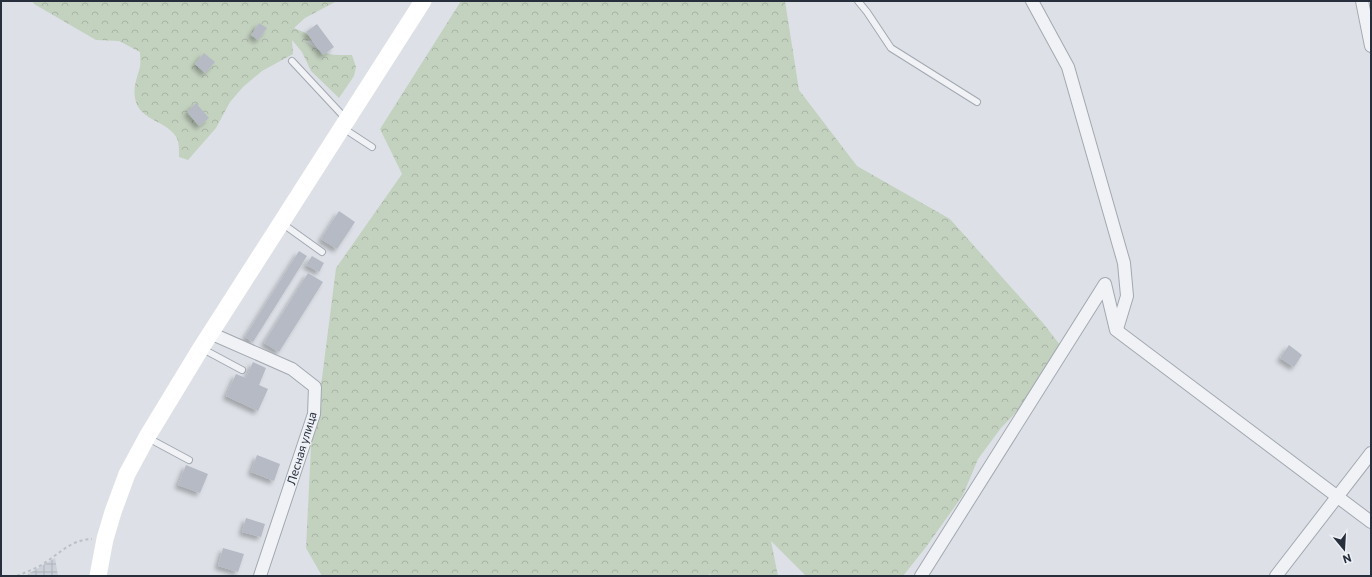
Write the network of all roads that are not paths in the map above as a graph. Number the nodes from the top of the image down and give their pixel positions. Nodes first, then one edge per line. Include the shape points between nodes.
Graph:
1 (423, 1) edge
2 (858, 1) edge
3 (1032, 1) edge
4 (1362, 1) edge
5 (1371, 46) edge
6 (292, 61) dead end
7 (977, 102) dead end
8 (344, 124) junction
9 (372, 147) dead end
10 (281, 223) junction
11 (322, 252) dead end
12 (1116, 330) junction
13 (210, 333) junction
14 (201, 348) junction
15 (242, 370) dead end
16 (146, 437) junction
17 (1371, 453) edge
18 (189, 460) dead end
19 (1337, 496) junction
20 (1371, 522) edge
21 (98, 575) edge
22 (260, 576) edge
23 (922, 576) edge
24 (1276, 576) edge

1 - 8 street
2 - 7 lane via 892,48
3 - 12 street via 1068,67 1124,263 1127,296
4 - 5 street
6 - 8 lane
8 - 9 lane
8 - 10 street
10 - 11 lane
10 - 13 street
12 - 19 street
12 - 23 street via 1105,284
13 - 14 street
13 - 22 street, Лесная улица via 292,369 316,387 314,414
14 - 15 lane
14 - 16 street
16 - 18 lane
16 - 21 street via 127,474 113,512
17 - 19 street
19 - 20 street
19 - 24 street

